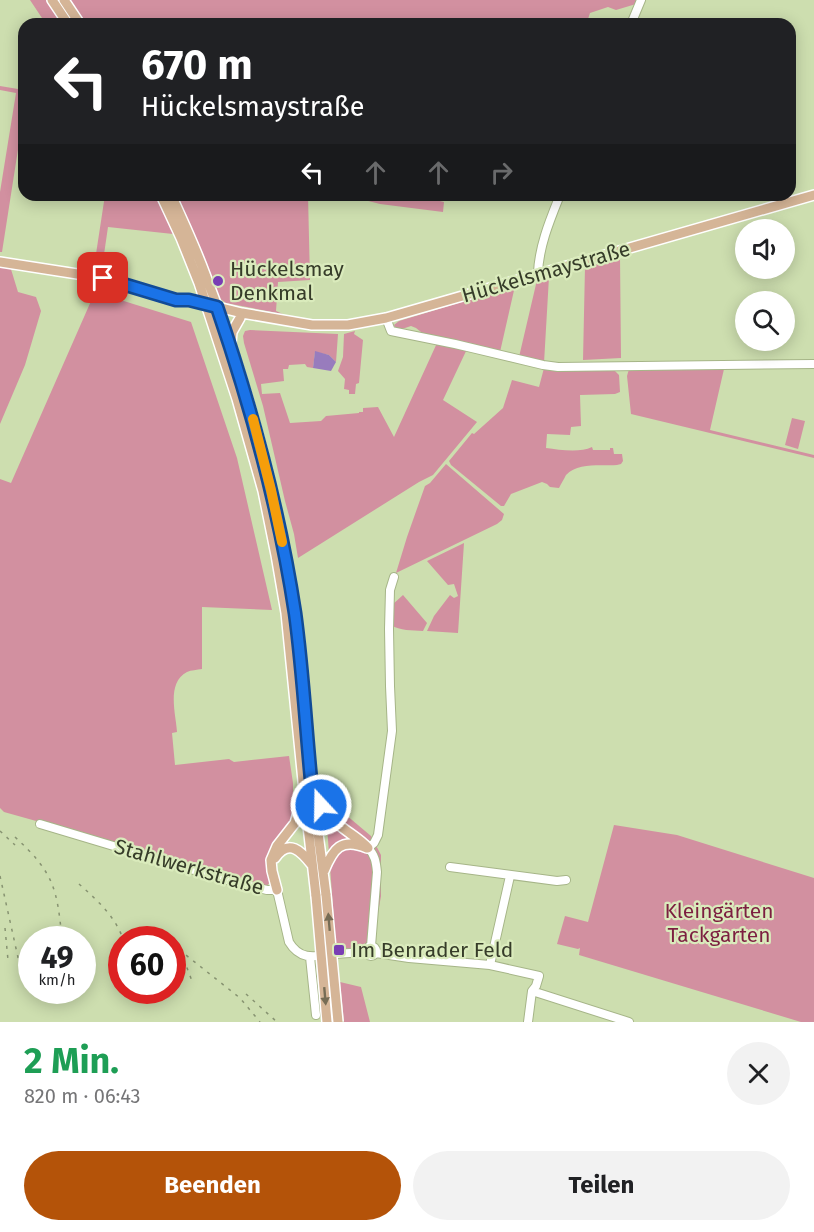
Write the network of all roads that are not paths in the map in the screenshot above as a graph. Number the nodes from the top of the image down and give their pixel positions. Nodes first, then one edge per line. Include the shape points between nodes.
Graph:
1 (52, 0) edge
2 (64, 0) edge
3 (641, 0) edge
4 (64, 18) edge
5 (76, 18) edge
6 (634, 18) edge
7 (814, 195) edge
8 (796, 200) edge
9 (164, 201) edge
10 (174, 201) edge
11 (558, 201) edge
12 (793, 201) edge
13 (0, 262) edge
14 (538, 273) junction
15 (200, 283) junction
16 (176, 300) junction
17 (189, 300) junction
18 (212, 309) junction
19 (240, 318) junction
20 (386, 318) junction
21 (275, 319) junction
22 (231, 346) junction
23 (814, 364) edge
24 (394, 577) dead end
25 (308, 791) junction
26 (40, 824) dead end
27 (368, 848) junction
28 (271, 866) junction
29 (313, 866) junction
30 (450, 867) dead end
31 (323, 873) junction
32 (510, 876) junction
33 (566, 880) dead end
34 (277, 890) junction
35 (321, 895) junction
36 (371, 950) junction
37 (310, 957) junction
38 (490, 965) junction
39 (532, 991) junction
40 (316, 1015) dead end
41 (327, 1022) edge
42 (338, 1022) edge
43 (528, 1022) edge
44 (629, 1022) edge

1 - 4 main road
2 - 5 main road
3 - 6 street
7 - 8 main road, Hückelsmaystraße
9 - 15 main road
10 - 18 main road via 205,273
11 - 14 street via 548,224
12 - 14 main road, Hückelsmaystraße
13 - 16 main road, Hückelsmaystraße via 103,278
14 - 20 main road, Hückelsmaystraße
15 - 17 main road
15 - 18 main road
16 - 17 main road, Hückelsmaystraße
16 - 18 main road, Hückelsmaystraße via 187,306
17 - 18 main road, Hückelsmaystraße
18 - 19 main road, Hückelsmaystraße
18 - 21 main road, Hückelsmaystraße
18 - 22 main road
18 - 25 main road via 255,461 276,555
19 - 21 main road, Hückelsmaystraße
19 - 22 main road via 232,332
20 - 21 main road, Hückelsmaystraße via 323,326
20 - 23 street via 391,331 558,367
22 - 25 main road via 261,449 285,554 300,654
24 - 27 street via 389,629 392,731 381,821 378,835
25 - 27 main road via 338,824
25 - 28 main road via 295,823 277,846
25 - 29 main road
25 - 31 main road
26 - 34 street, Stahlwerkstraße via 237,883
27 - 31 main road via 357,844 338,847
27 - 36 street via 377,872
28 - 29 main road via 287,848 300,851
28 - 34 main road
29 - 35 main road
30 - 32 street
31 - 35 main road
32 - 33 street
32 - 38 street
34 - 37 street, Stahlwerkstraße via 289,942 293,949
35 -> 41 main road, bridge
42 -> 35 main road, bridge
36 - 37 street
36 - 38 street via 409,958
37 - 40 street
38 - 39 street via 539,976
39 - 43 street
39 - 44 street

